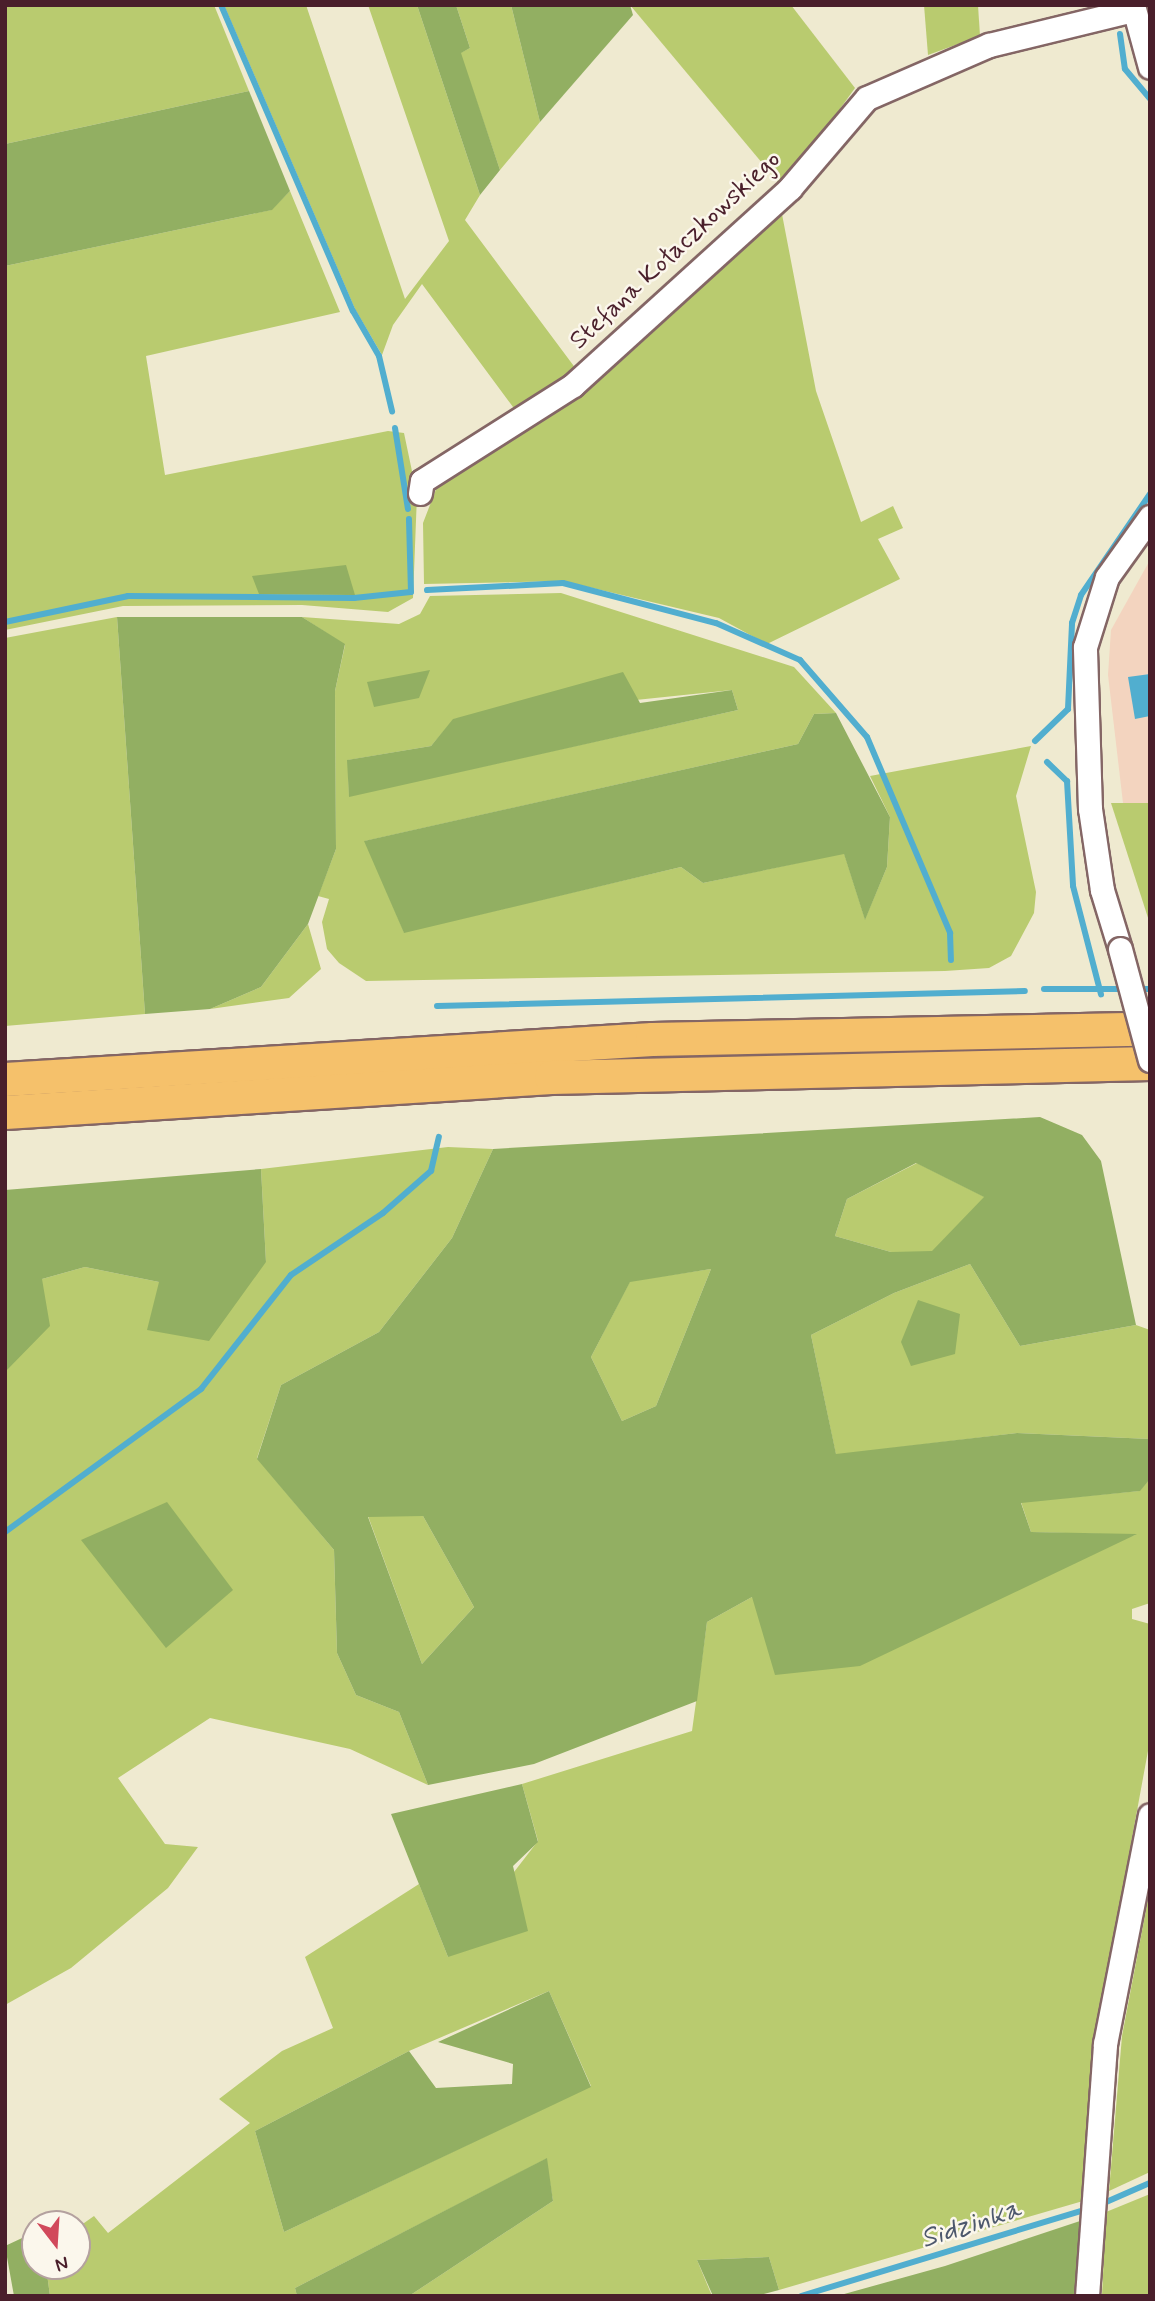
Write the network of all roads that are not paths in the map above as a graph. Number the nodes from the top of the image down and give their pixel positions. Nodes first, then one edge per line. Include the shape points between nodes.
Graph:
1 (1133, 7) edge
2 (1150, 67) edge
3 (420, 493) dead end
4 (1150, 517) edge
5 (1150, 1029) edge
6 (1150, 1062) edge
7 (5, 1079) edge
8 (5, 1112) edge
9 (1150, 1815) edge
10 (1087, 2296) edge

1 - 2 street
1 - 3 street, Stefana Kołaczkowskiego via 989,45 897,80 867,98 790,188 573,385 422,481
4 - 6 street, bridge via 1107,577 1085,647 1090,809 1102,890
5 - 7 highway via 639,1040
6 - 8 highway via 551,1077
9 - 10 street via 1105,2044

